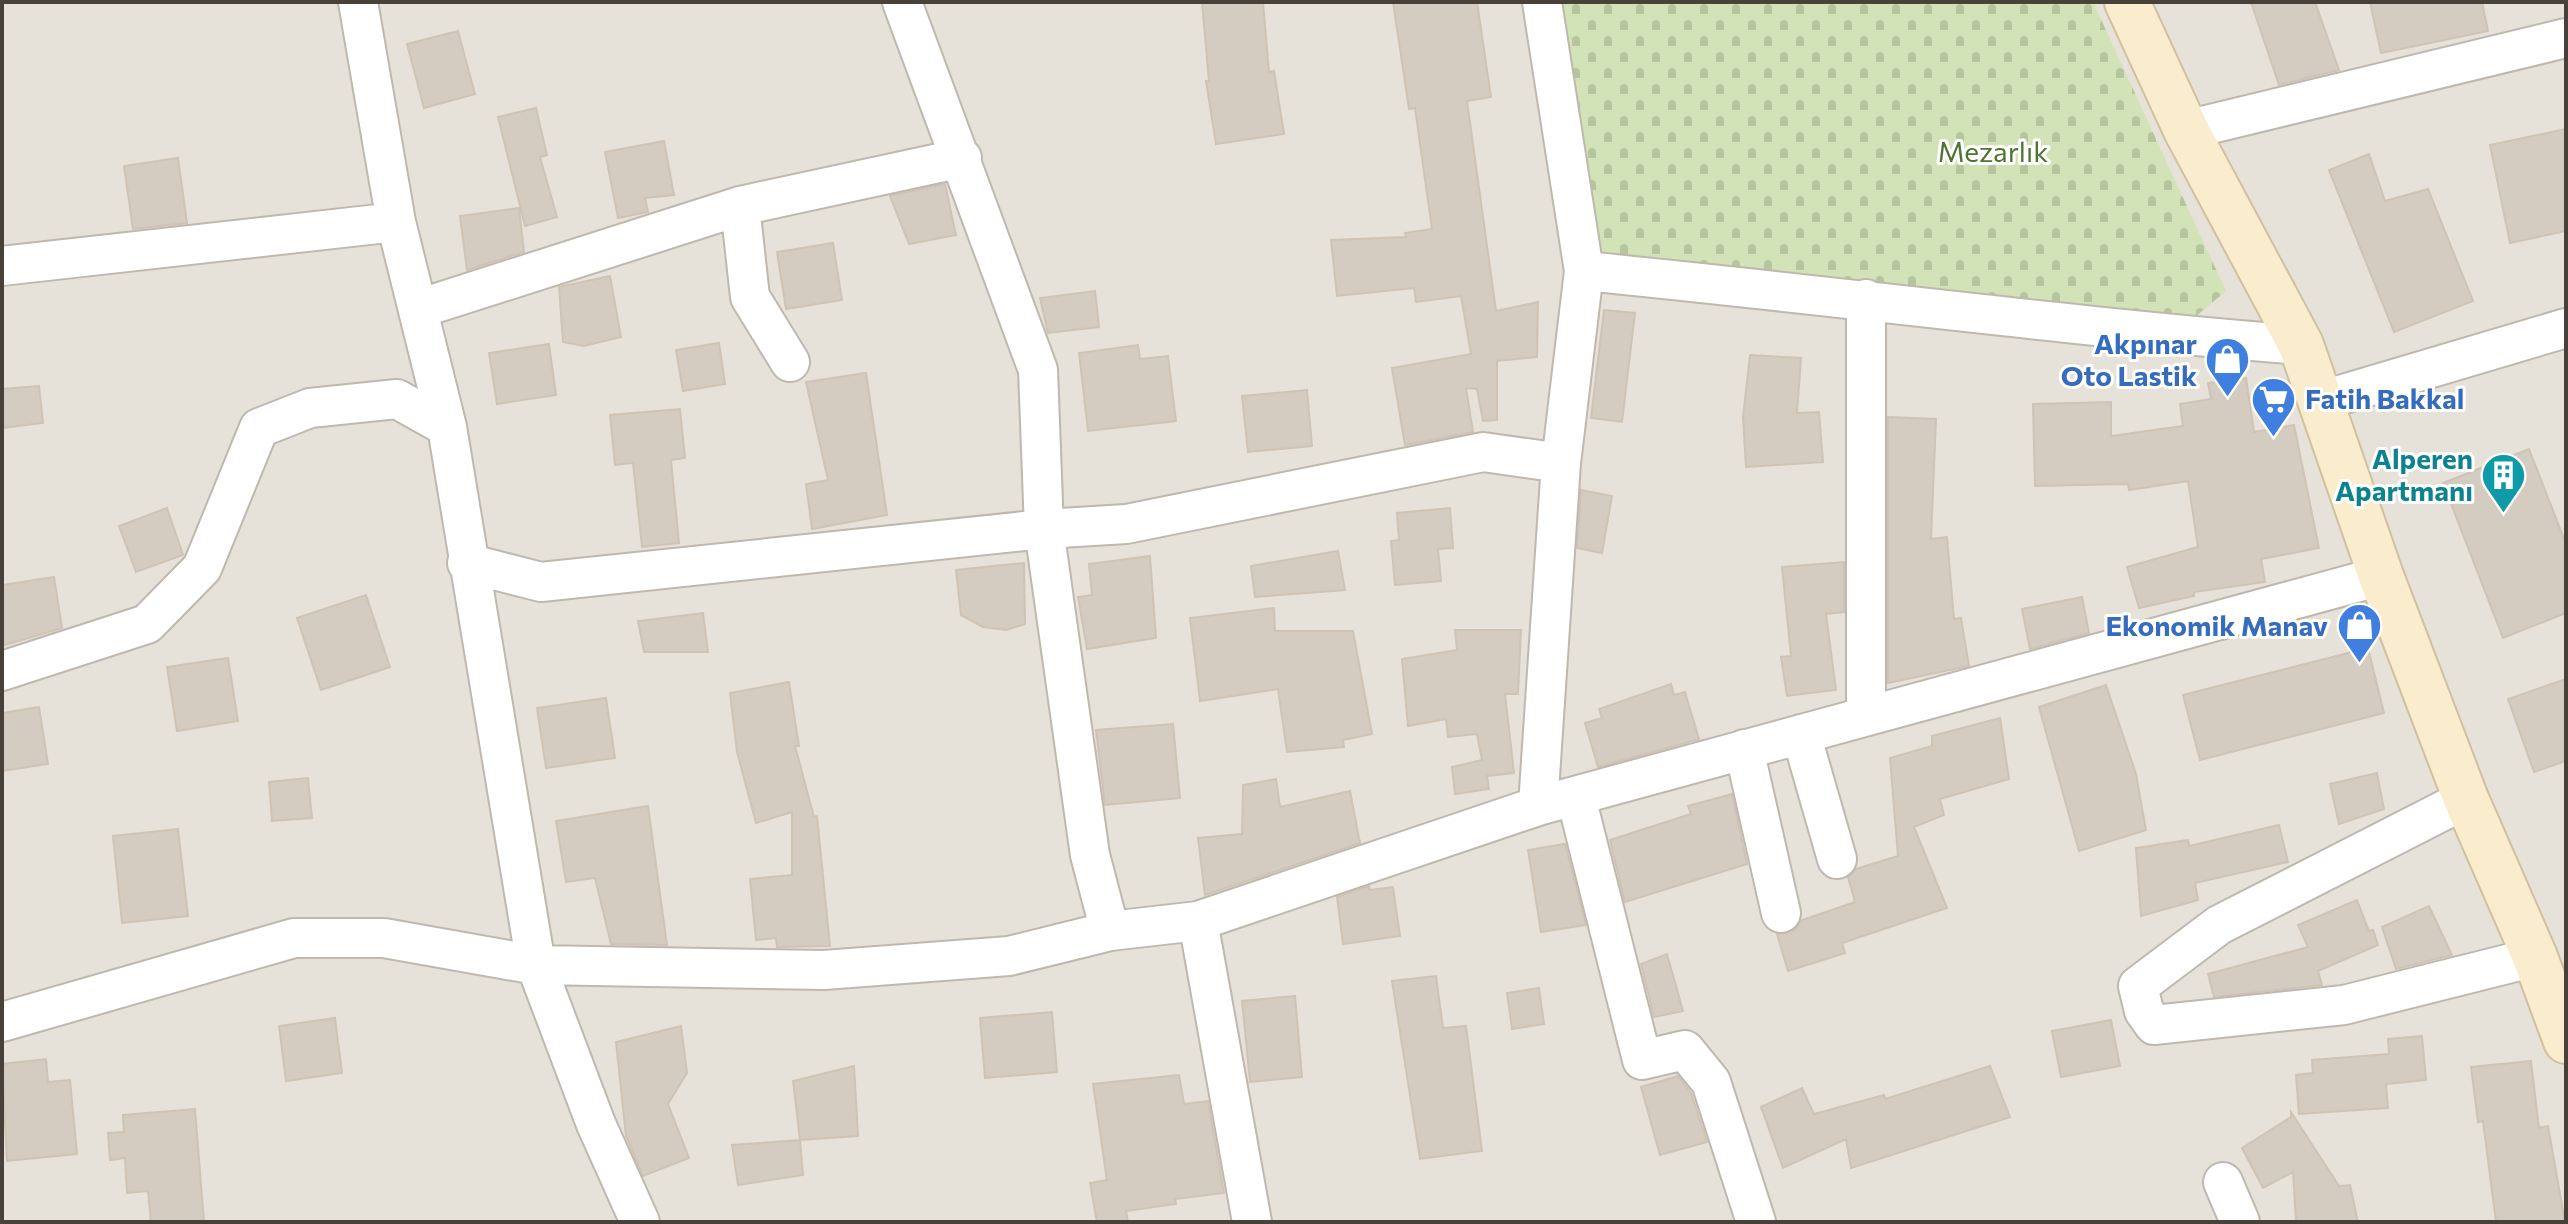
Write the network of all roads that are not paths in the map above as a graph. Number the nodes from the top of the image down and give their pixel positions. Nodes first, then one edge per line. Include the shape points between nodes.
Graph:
1 (358, 2) edge
2 (902, 2) edge
3 (1542, 2) edge
4 (2127, 2) edge
5 (2566, 38) edge
6 (2186, 130) junction
7 (962, 158) junction
8 (740, 206) junction
9 (396, 222) junction
10 (2, 266) edge
11 (1584, 271) junction
12 (1866, 299) junction
13 (418, 309) junction
14 (2566, 328) edge
15 (2301, 345) junction
16 (790, 362) dead end
17 (2320, 401) junction
18 (447, 427) junction
19 (1561, 463) junction
20 (1044, 529) junction
21 (467, 563) junction
22 (2381, 576) junction
23 (2, 671) edge
24 (1866, 716) junction
25 (1801, 734) junction
26 (1744, 749) junction
27 (1576, 797) junction
28 (2466, 799) junction
29 (1538, 806) junction
30 (1837, 859) dead end
31 (1781, 913) dead end
32 (1198, 921) junction
33 (1110, 931) junction
34 (2535, 957) junction
35 (536, 965) junction
36 (2, 1022) edge
37 (2566, 1041) edge
38 (2223, 1182) dead end
39 (640, 1222) edge
40 (1252, 1222) edge
41 (1756, 1222) edge
42 (2240, 1222) edge

1 - 9 street
2 - 7 street
3 - 11 street
4 - 6 street
5 - 6 street
6 - 15 street
7 - 8 street
7 - 20 street via 1038,370
8 - 13 street
8 - 16 street via 750,297
9 - 10 street
9 - 13 street
11 - 12 street
11 - 19 street
12 - 15 street
12 - 24 street
13 - 18 street
14 - 17 street
15 - 17 street
17 - 22 street
18 - 21 street
18 - 23 street via 397,399 310,408 259,428 202,568 147,624
19 - 20 street via 1483,452 1126,524
19 - 29 street
20 - 21 street via 541,582
20 - 33 street via 1090,855
21 - 35 street
22 - 24 street
22 - 28 street
24 - 25 street
25 - 26 street
25 - 30 street
26 - 27 street
26 - 31 street
27 - 29 street
27 - 41 street via 1642,1060 1685,1050 1711,1082
28 - 34 street
28 - 34 street via 2219,925 2138,986 2144,1011 2154,1025 2344,1005
29 - 32 street
32 - 33 street
32 - 40 street
33 - 35 street via 1009,956 824,970
34 - 37 street
35 - 36 street via 384,938 294,938
35 - 39 street via 596,1124
38 - 42 street

